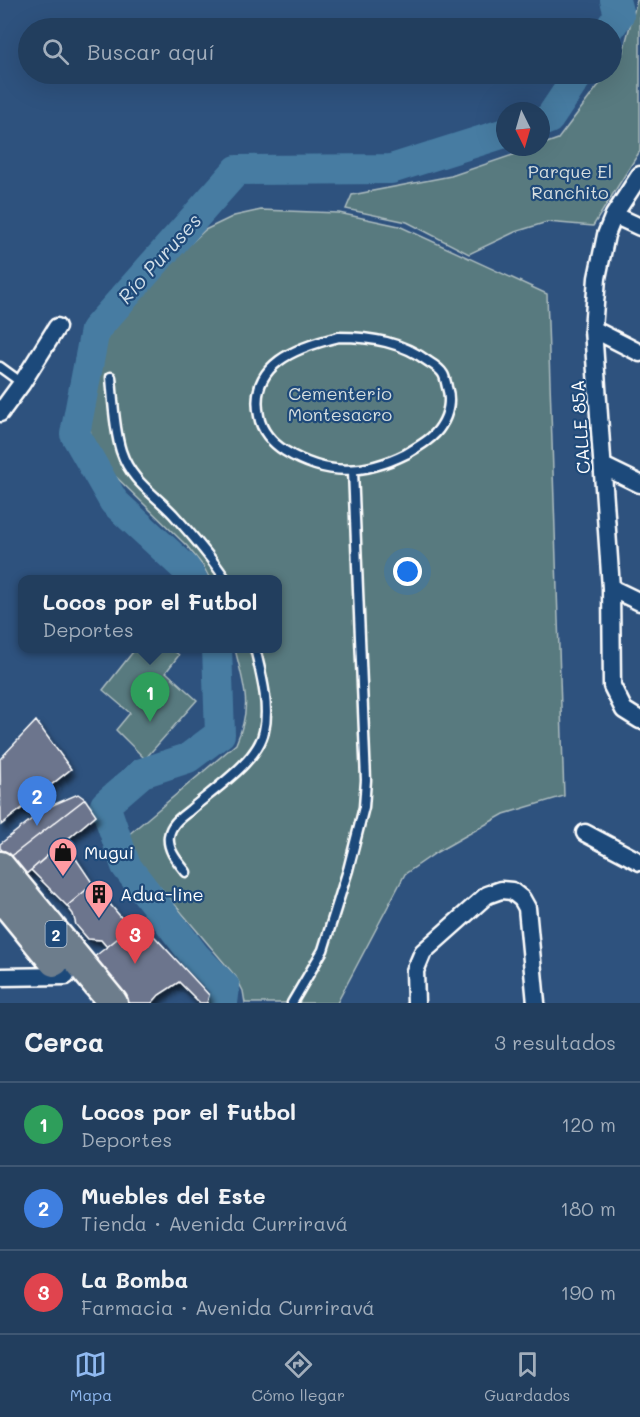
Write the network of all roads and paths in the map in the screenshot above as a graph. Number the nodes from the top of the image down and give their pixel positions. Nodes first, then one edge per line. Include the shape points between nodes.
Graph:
1 (640, 175) edge
2 (614, 215) junction
3 (640, 227) edge
4 (57, 327) dead end
5 (593, 329) junction
6 (640, 353) edge
7 (0, 367) edge
8 (111, 376) dead end
9 (22, 383) junction
10 (0, 413) edge
11 (603, 466) junction
12 (353, 471) junction
13 (640, 484) edge
14 (223, 575) edge
15 (611, 588) junction
16 (640, 602) edge
17 (256, 653) edge
18 (640, 720) edge
19 (585, 833) dead end
20 (640, 862) edge
21 (0, 866) edge
22 (186, 872) dead end
23 (0, 896) edge
24 (66, 976) junction
25 (0, 977) edge
26 (88, 1003) edge
27 (113, 1003) edge
28 (292, 1003) edge
29 (416, 1003) edge
30 (536, 1003) edge

1 - 2 street, CALLE 85A
2 - 3 street
2 - 5 street, CALLE 85A via 597,278
4 - 9 street
5 - 6 street
5 - 11 street, CALLE 85A
7 - 9 lane
8 - 14 lane via 121,450 130,471 190,533
9 - 10 street
11 - 13 street
11 - 15 street, CALLE 85A
12 - 12 lane via 324,468 279,447 261,427 255,399 264,373 286,356 339,337 367,337 394,343 419,355 442,372 451,399 442,426 421,446 374,467
12 - 28 lane via 364,807 323,950
15 - 16 street
15 - 18 street, CALLE 85A via 612,686 624,710
17 - 22 lane via 265,704 264,732 257,748 238,769 172,828 172,852
19 - 20 street
21 - 27 highway, 2
23 - 24 highway, 2
24 - 25 street
24 - 26 highway, 2
29 - 30 street via 414,981 423,952 487,895 501,890 512,891 527,908

